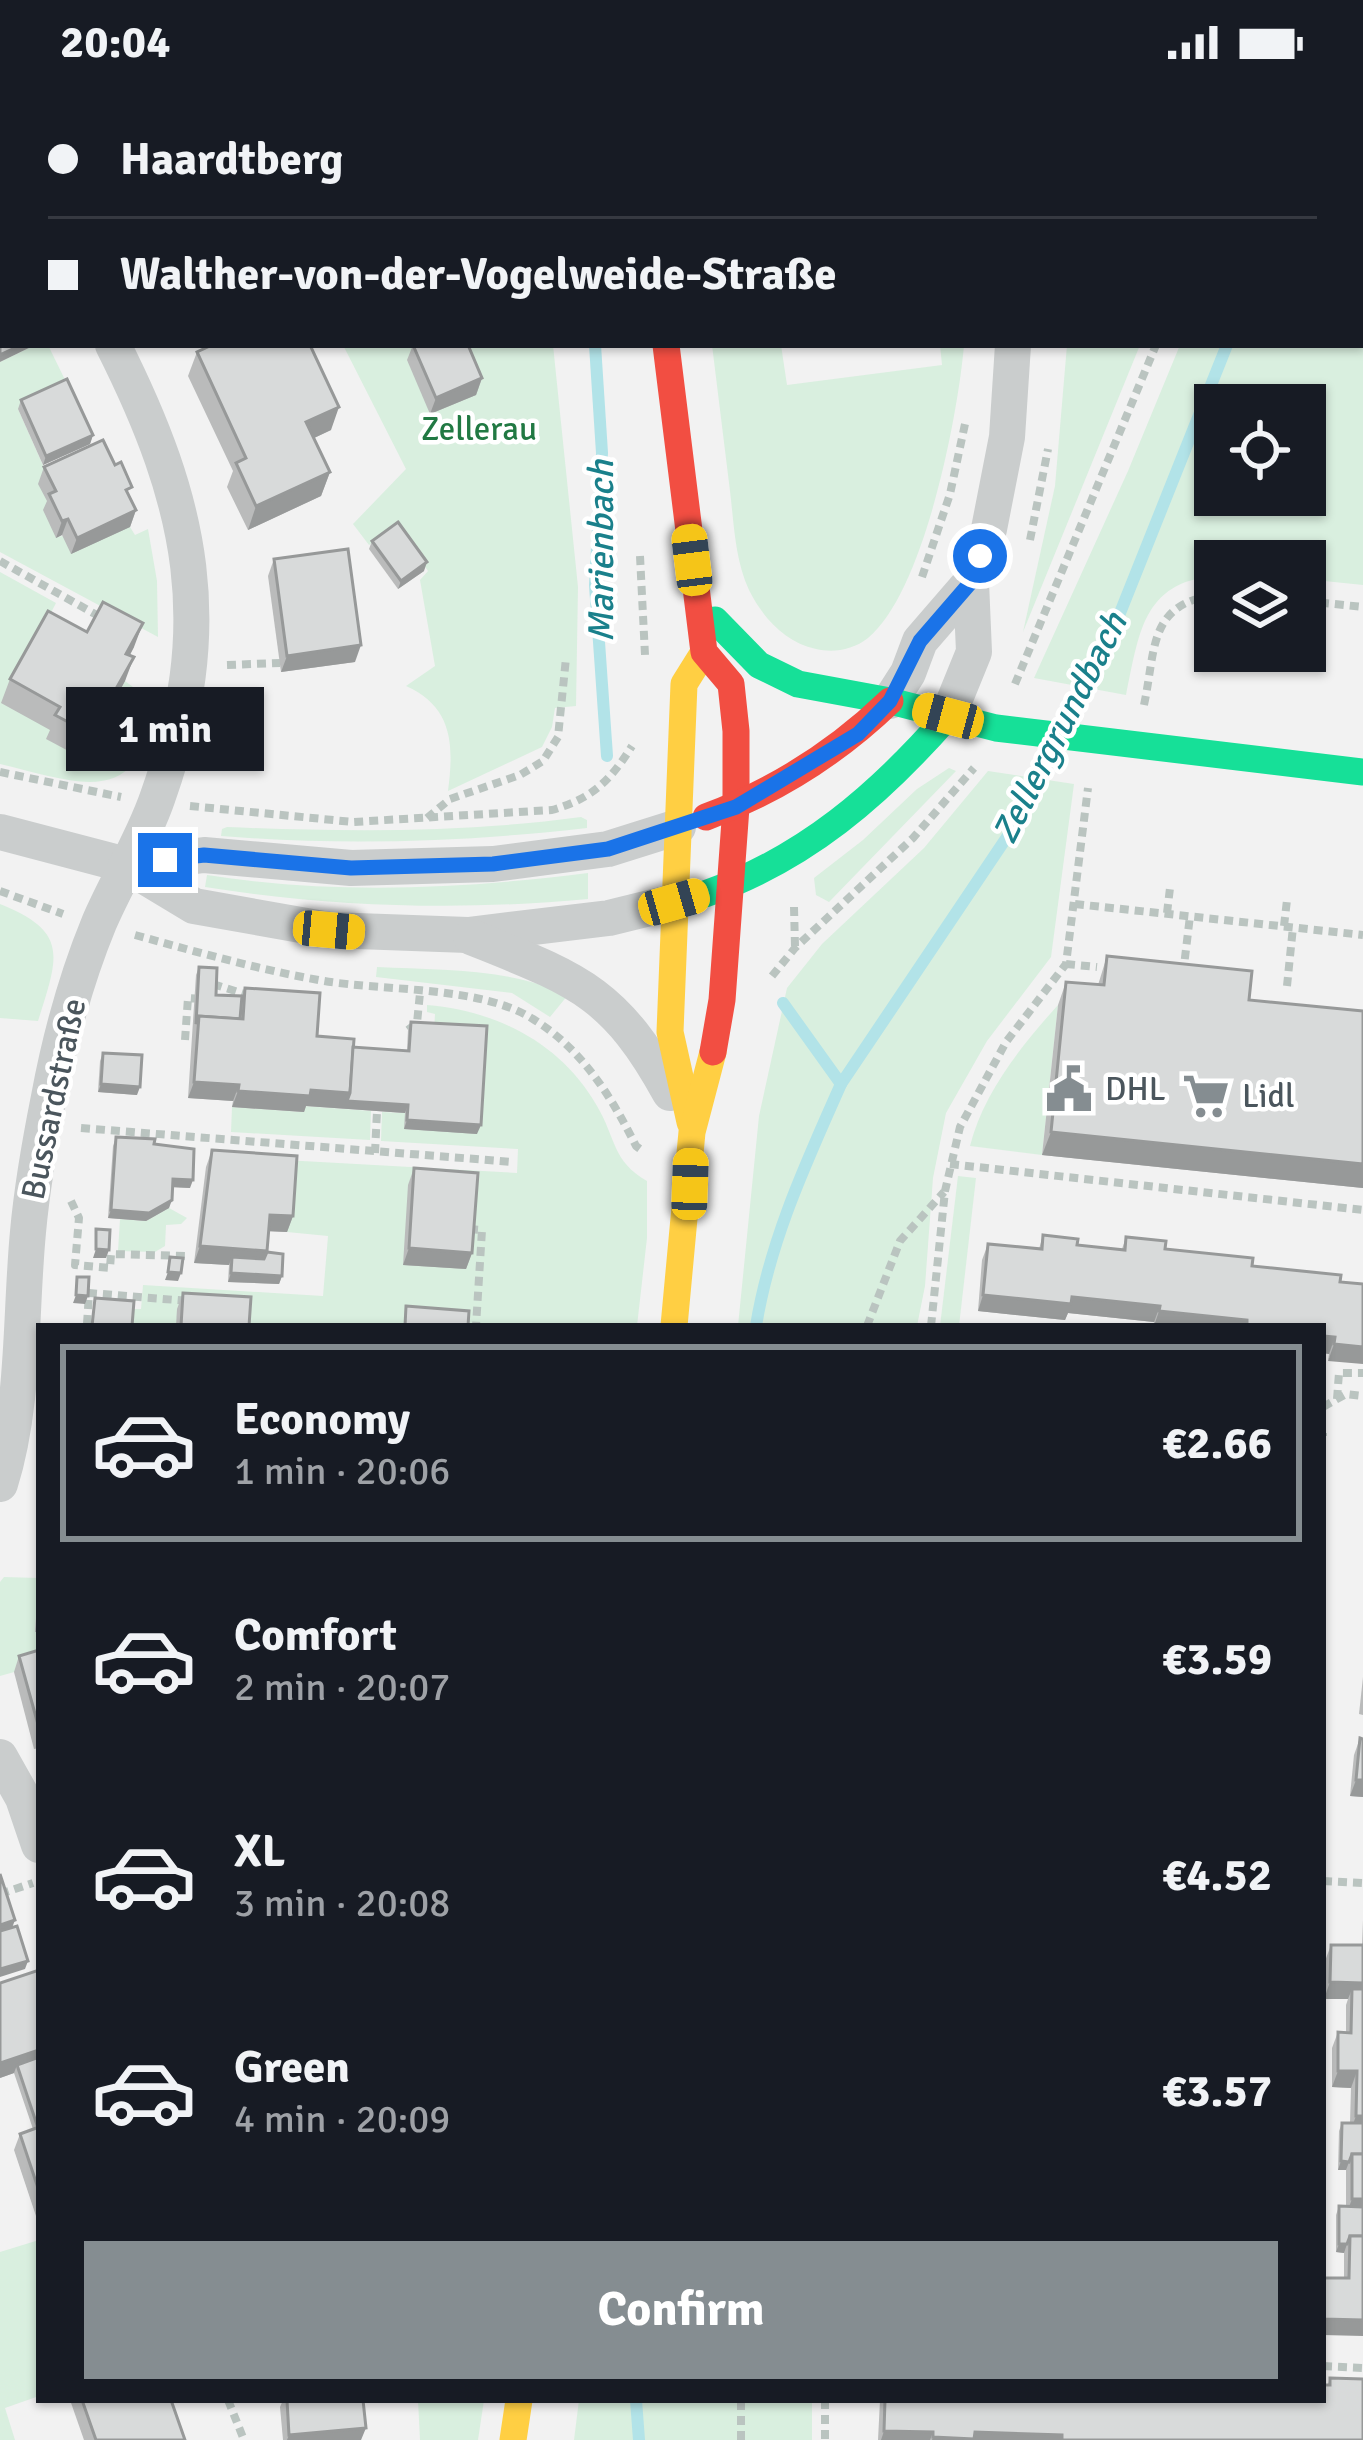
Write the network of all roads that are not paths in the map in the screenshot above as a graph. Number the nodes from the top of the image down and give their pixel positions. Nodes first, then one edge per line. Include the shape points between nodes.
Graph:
1 (114, 348) edge
2 (666, 348) edge
3 (1013, 348) edge
4 (971, 582) junction
5 (697, 600) junction
6 (704, 652) junction
7 (890, 701) junction
8 (948, 716) junction
9 (1363, 772) edge
10 (736, 807) junction
11 (678, 827) junction
12 (0, 832) edge
13 (126, 865) junction
14 (732, 886) junction
15 (674, 902) junction
16 (468, 935) junction
17 (692, 1132) junction
18 (674, 1323) edge
19 (0, 1484) edge
20 (0, 1757) edge
21 (36, 1837) edge
22 (518, 2403) edge
23 (512, 2440) edge

1 - 13 street, Bussardstraße via 168,468 192,574 188,665 156,802
2 - 5 street
3 - 4 street via 1007,437
4 - 7 street via 920,641
4 - 8 street via 974,652
5 - 6 street
5 - 7 street via 780,677
6 - 10 street via 731,684
6 - 11 street via 684,684
7 - 8 street
7 - 10 street via 858,734
8 - 9 street via 1088,742
8 - 14 street via 827,833
10 - 11 street
10 - 14 street
11 - 13 street via 608,849 493,864 351,868 204,855
11 - 15 street
12 - 13 street
13 - 16 street via 194,907 329,930
13 - 19 street, Bussardstraße via 63,1031 43,1125 13,1431
14 - 15 street
14 - 17 street via 718,1034
15 - 16 street
15 - 17 street via 670,1032
16 - 17 street via 558,972 606,1002 654,1063
17 - 18 street
20 - 21 street
22 - 23 street

